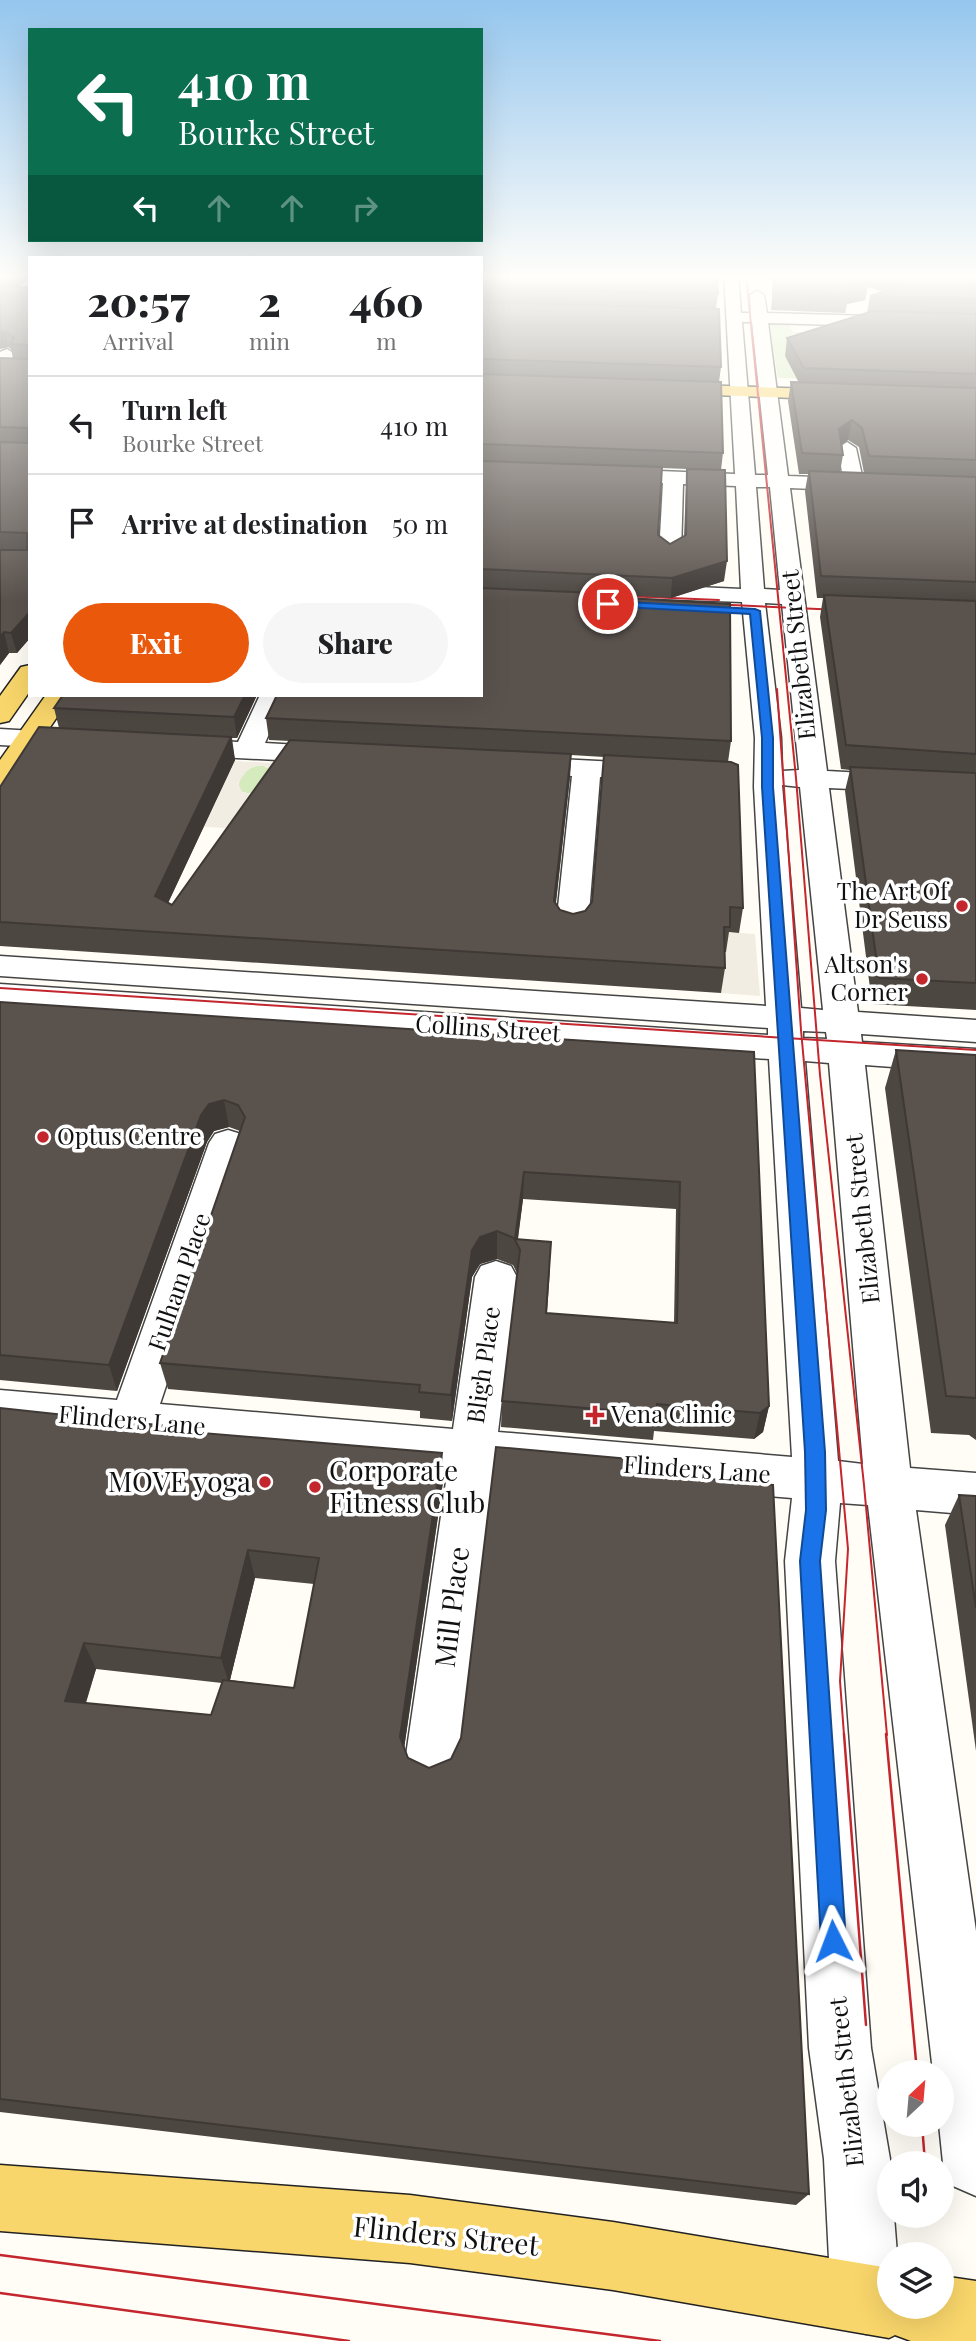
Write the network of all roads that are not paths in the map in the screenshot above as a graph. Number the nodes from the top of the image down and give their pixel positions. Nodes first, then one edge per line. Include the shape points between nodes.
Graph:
1 (738, 383) edge
2 (767, 383) edge
3 (654, 385) edge
4 (739, 388) junction
5 (768, 389) junction
6 (864, 392) edge
7 (847, 448) edge
8 (588, 474) edge
9 (673, 478) junction
10 (746, 481) junction
11 (778, 482) junction
12 (855, 485) junction
13 (877, 485) edge
14 (670, 554) edge
15 (616, 597) edge
16 (754, 604) junction
17 (799, 606) junction
18 (28, 675) edge
19 (59, 697) edge
20 (272, 697) edge
21 (0, 715) edge
22 (0, 737) edge
23 (30, 738) junction
24 (97, 742) edge
25 (150, 745) edge
26 (248, 750) junction
27 (364, 757) edge
28 (492, 764) edge
29 (587, 769) junction
30 (676, 773) edge
31 (756, 776) junction
32 (814, 779) junction
33 (0, 780) edge
34 (976, 787) edge
35 (572, 926) edge
36 (0, 966) edge
37 (0, 995) edge
38 (976, 1031) edge
39 (785, 1033) junction
40 (844, 1037) junction
41 (976, 1061) edge
42 (228, 1143) dead end
43 (496, 1277) dead end
44 (0, 1409) edge
45 (132, 1420) junction
46 (471, 1452) junction
47 (816, 1481) junction
48 (890, 1487) junction
49 (976, 1494) edge
50 (432, 1762) dead end
51 (976, 2163) edge
52 (0, 2198) edge
53 (877, 2252) edge
54 (877, 2301) edge
55 (954, 2313) edge
56 (976, 2316) edge

1 - 4 street, Elizabeth Street
2 - 5 street, Elizabeth Street
3 - 4 main road
4 - 5 main road
4 - 10 street, Elizabeth Street
5 - 6 main road
5 - 11 street, Elizabeth Street
7 - 12 street
8 - 9 street
9 - 10 street
9 - 14 street
10 - 11 street
10 - 16 street, Elizabeth Street
11 - 12 street
11 - 17 street, Elizabeth Street
12 - 13 street
15 - 16 street
16 - 17 street
16 - 31 street, Elizabeth Street via 768,738
17 - 32 street, Elizabeth Street
18 - 21 main road
19 - 23 main road
20 - 26 street
22 - 23 street
23 - 24 street
23 - 33 main road
25 - 26 street
26 - 27 street
28 - 29 street
29 - 30 street
29 - 35 street
31 - 32 street
31 - 39 street, Elizabeth Street
32 - 34 street
32 - 40 street, Elizabeth Street
36 - 39 street, Collins Street
37 - 39 street, Collins Street
38 - 40 street, Collins Street
39 - 40 street, Collins Street
39 - 47 street, Elizabeth Street
40 - 41 street, Collins Street
40 - 48 street, Elizabeth Street
42 - 45 street, Fulham Place
43 - 46 street, Bligh Place
44 - 45 street, Flinders Lane
45 - 46 street, Flinders Lane
46 - 47 street, Flinders Lane
46 - 50 street, Mill Place
47 - 48 street, Flinders Lane
47 - 53 street, Elizabeth Street via 810,1561 840,2048
48 - 49 street, Flinders Lane
48 - 51 street, Elizabeth Street
52 - 54 main road, Flinders Street via 410,2229 613,2256
55 - 56 main road, Flinders Street

